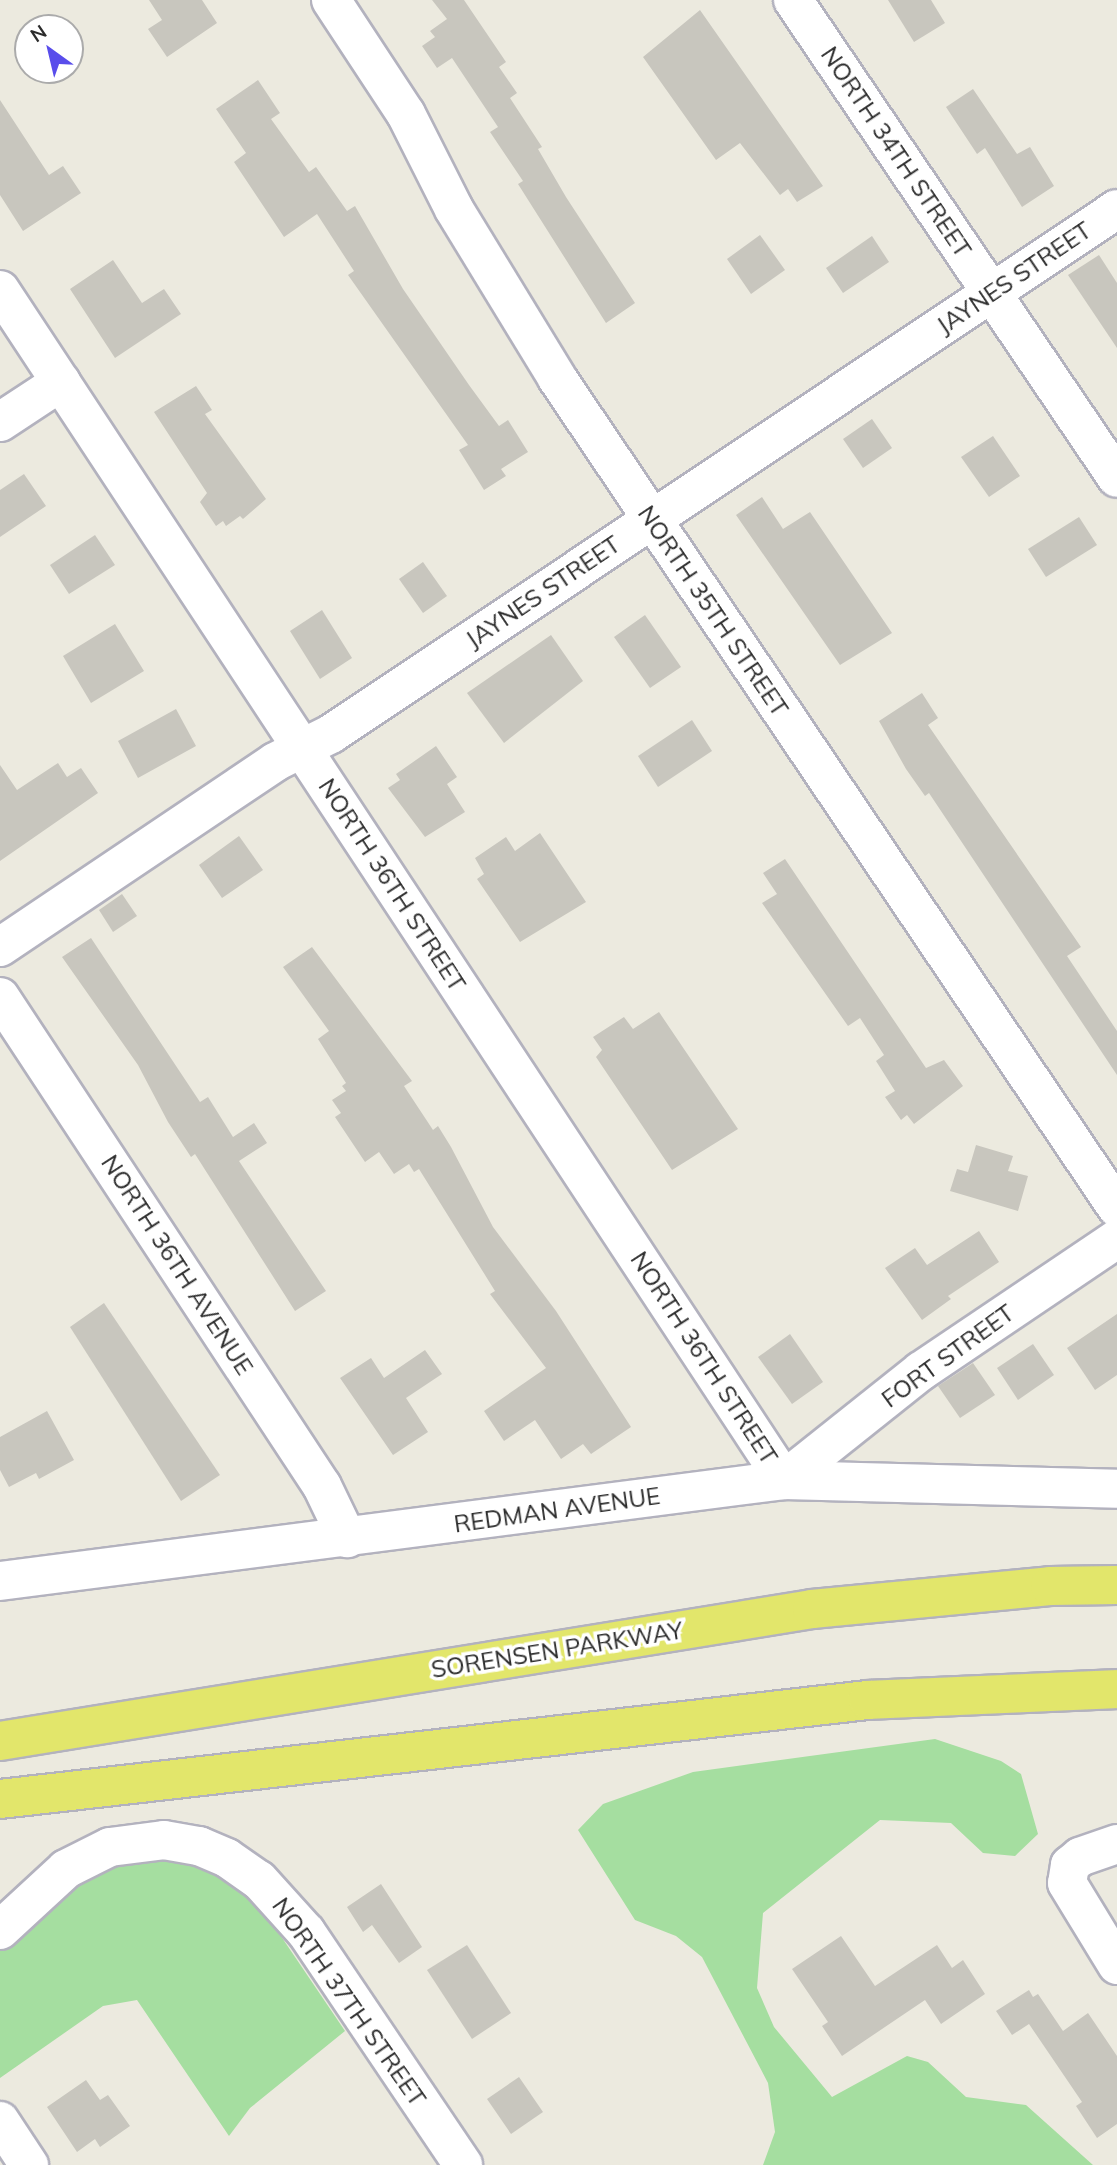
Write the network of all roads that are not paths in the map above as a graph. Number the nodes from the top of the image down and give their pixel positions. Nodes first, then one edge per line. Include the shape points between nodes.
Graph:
1 (331, 0) edge
2 (793, 0) edge
3 (1117, 209) edge
4 (0, 290) edge
5 (992, 293) junction
6 (61, 382) junction
7 (0, 422) edge
8 (1117, 478) edge
9 (651, 519) junction
10 (302, 748) junction
11 (0, 947) edge
12 (0, 997) edge
13 (1117, 1208) edge
14 (1117, 1239) edge
15 (784, 1480) junction
16 (1117, 1489) edge
17 (347, 1538) junction
18 (0, 1581) edge
19 (1117, 1586) edge
20 (1117, 1689) edge
21 (0, 1741) edge
22 (0, 1799) edge
23 (1117, 1844) edge
24 (0, 1930) edge
25 (1117, 1965) edge
26 (0, 2121) edge
27 (30, 2165) edge
28 (463, 2165) edge

1 - 9 street, NORTH 35TH STREET via 406,114 499,286
2 - 5 street, NORTH 34TH STREET
3 - 5 street, JAYNES STREET
4 - 6 street, NORTH 36TH STREET
5 - 8 street, NORTH 34TH STREET
5 - 9 street, JAYNES STREET
6 - 7 street
6 - 10 street, NORTH 36TH STREET
9 - 10 street, JAYNES STREET via 331,734
9 - 13 street, NORTH 35TH STREET
10 - 11 street, JAYNES STREET via 275,761
10 - 15 street, NORTH 36TH STREET
12 - 17 street, NORTH 36TH AVENUE via 322,1486
14 - 15 street, FORT STREET via 921,1371
15 - 16 street, REDMAN AVENUE
15 - 17 street, REDMAN AVENUE
17 - 18 street, REDMAN AVENUE
19 - 21 main road, SORENSEN PARKWAY via 1051,1586 812,1609
20 - 22 main road via 867,1700
23 - 25 street via 1080,1857 1070,1866 1067,1883
24 - 28 street, NORTH 37TH STREET via 66,1869 110,1847 164,1840 199,1846 227,1858 259,1880 306,1932
26 - 27 street

